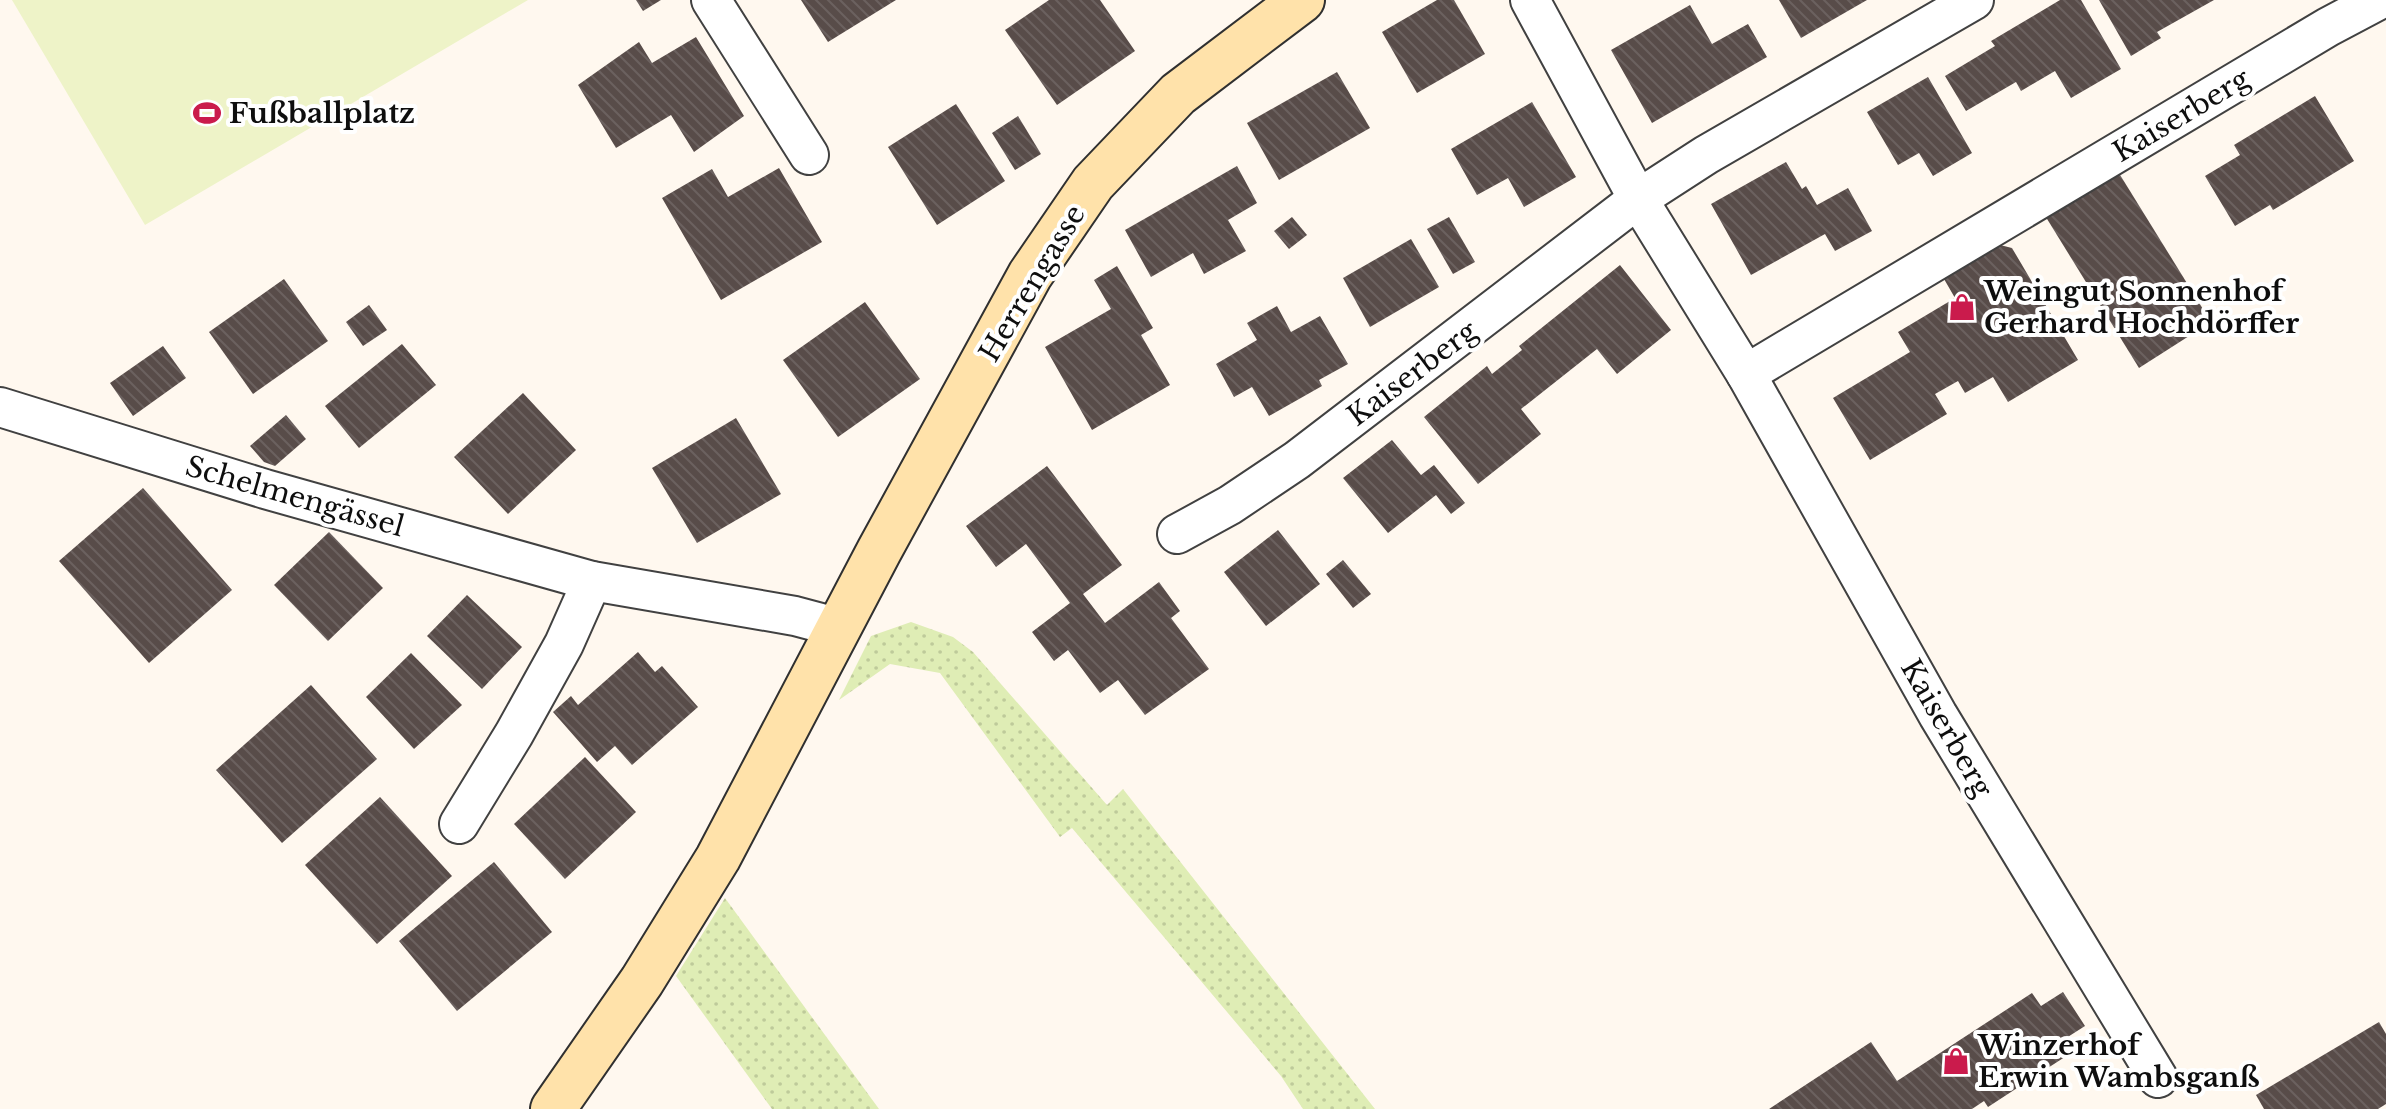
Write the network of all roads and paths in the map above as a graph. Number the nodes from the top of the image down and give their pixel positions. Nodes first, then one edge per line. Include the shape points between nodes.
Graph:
1 (711, 0) edge
2 (1302, 0) edge
3 (1530, 0) edge
4 (1974, 0) edge
5 (2379, 0) edge
6 (2320, 14) edge
7 (809, 155) dead end
8 (1638, 199) junction
9 (1746, 374) junction
10 (0, 407) edge
11 (1177, 534) dead end
12 (592, 581) junction
13 (840, 628) junction
14 (459, 824) dead end
15 (2158, 1078) dead end
16 (553, 1109) edge

1 - 7 street
2 - 13 street, Herrengasse via 1178,94 1093,183 1030,275
3 - 8 street, Kaiserberg
4 - 8 street, Kaiserberg
5 - 6 street, Kaiserberg
6 - 9 street, Kaiserberg
8 - 9 street, Kaiserberg
8 - 11 street, Kaiserberg via 1297,460
9 - 15 street, Kaiserberg via 1938,715
10 - 12 street, Schelmengässel
12 - 13 street, Schelmengässel
12 - 14 street via 564,644
13 - 16 street, Herrengasse via 680,922

